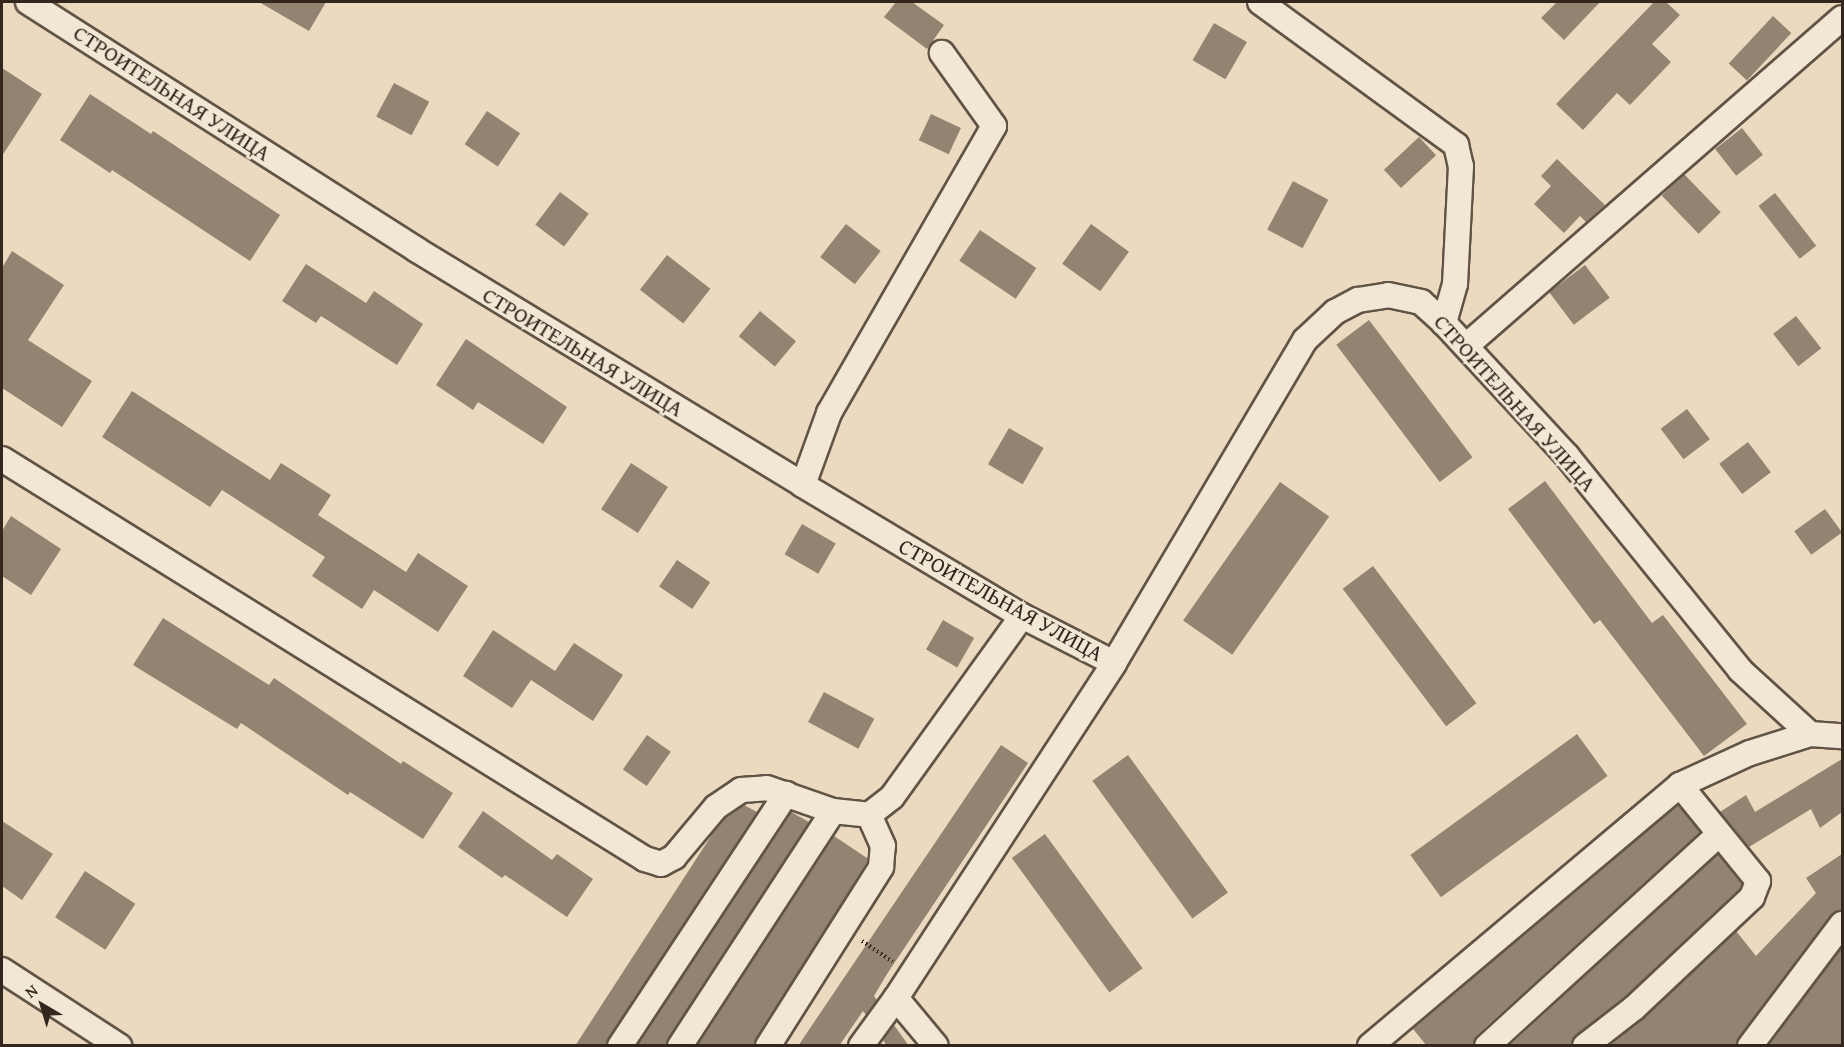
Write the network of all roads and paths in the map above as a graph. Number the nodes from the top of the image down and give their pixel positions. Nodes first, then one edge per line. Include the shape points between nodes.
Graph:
1 (28, 2) edge
2 (1260, 2) edge
3 (1842, 18) edge
4 (942, 53) dead end
5 (1444, 323) junction
6 (1466, 346) junction
7 (2, 459) edge
8 (803, 486) junction
9 (1023, 616) junction
10 (1114, 663) junction
11 (1810, 734) junction
12 (1842, 736) edge
13 (1680, 785) junction
14 (786, 794) junction
15 (833, 811) junction
16 (869, 815) junction
17 (1719, 834) junction
18 (1842, 924) edge
19 (844, 929) junction
20 (2, 970) edge
21 (910, 974) junction
22 (896, 998) junction
23 (118, 1046) edge
24 (620, 1046) edge
25 (680, 1046) edge
26 (768, 1046) edge
27 (861, 1046) edge
28 (936, 1046) edge
29 (1370, 1046) edge
30 (1487, 1046) edge
31 (1585, 1046) edge
32 (1750, 1046) edge

1 - 8 street, СТРОИТЕЛЬНАЯ УЛИЦА via 417,250
2 - 5 street via 1456,145 1461,166 1455,284
3 - 6 street
4 - 8 street via 994,126 829,413
5 - 6 street, СТРОИТЕЛЬНАЯ УЛИЦА
5 - 10 street, СТРОИТЕЛЬНАЯ УЛИЦА via 1421,302 1388,295 1358,300 1335,312 1305,340
6 - 11 street, СТРОИТЕЛЬНАЯ УЛИЦА via 1567,456 1740,670
7 - 14 street via 645,860 661,864 674,857 716,807 741,790 767,788
8 - 9 street, СТРОИТЕЛЬНАЯ УЛИЦА
9 - 10 street, СТРОИТЕЛЬНАЯ УЛИЦА
9 - 16 street via 892,797
10 - 21 street
11 - 12 street
11 - 13 street via 1750,753
13 - 17 street
13 - 29 street
14 - 15 street
14 - 24 street
15 - 16 street
15 - 25 street
16 - 19 street via 883,846 881,867
17 - 30 street
17 - 31 street via 1758,881 1752,897 1634,1008
18 - 32 street
19 - 21 path
19 - 26 street
20 - 23 street
21 - 22 street
22 - 27 street
22 - 28 street

